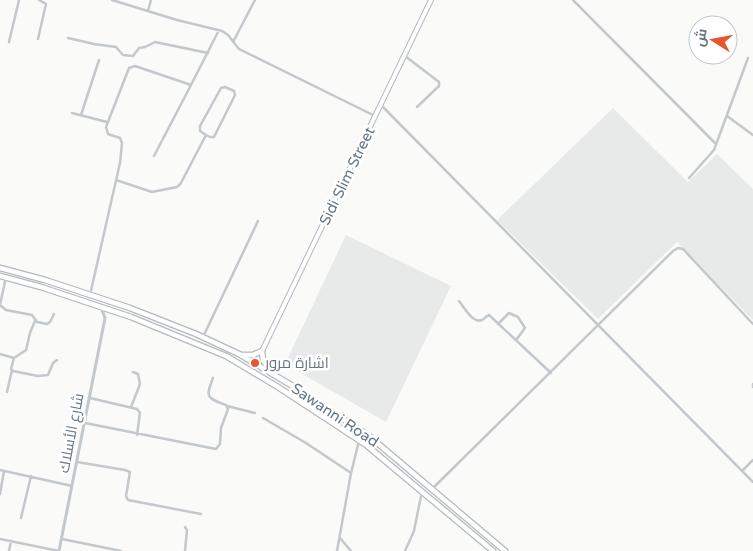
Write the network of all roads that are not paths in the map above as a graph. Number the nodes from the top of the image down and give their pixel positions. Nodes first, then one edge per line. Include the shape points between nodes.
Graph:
1 (19, 0) edge
2 (39, 0) edge
3 (112, 0) edge
4 (151, 0) edge
5 (255, 0) edge
6 (431, 0) edge
7 (573, 0) edge
8 (117, 1) edge
9 (148, 11) junction
10 (219, 30) junction
11 (68, 38) dead end
12 (38, 40) dead end
13 (9, 42) dead end
14 (233, 42) junction
15 (208, 54) junction
16 (405, 56) junction
17 (748, 58) dead end
18 (99, 60) dead end
19 (191, 84) junction
20 (381, 105) junction
21 (416, 107) dead end
22 (72, 113) dead end
23 (81, 115) junction
24 (376, 116) junction
25 (727, 116) junction
26 (107, 122) junction
27 (206, 135) junction
28 (753, 135) edge
29 (716, 144) junction
30 (154, 156) dead end
31 (689, 178) dead end
32 (116, 180) junction
33 (258, 220) dead end
34 (0, 268) edge
35 (0, 276) edge
36 (6, 278) junction
37 (90, 295) junction
38 (459, 301) dead end
39 (0, 305) edge
40 (100, 306) junction
41 (114, 311) junction
42 (54, 314) dead end
43 (105, 318) junction
44 (35, 321) junction
45 (498, 324) junction
46 (753, 324) edge
47 (598, 325) junction
48 (203, 337) junction
49 (516, 340) junction
50 (262, 351) junction
51 (0, 354) edge
52 (239, 354) junction
53 (14, 358) junction
54 (57, 360) dead end
55 (12, 370) junction
56 (133, 372) dead end
57 (551, 373) junction
58 (276, 375) junction
59 (213, 378) dead end
60 (7, 392) dead end
61 (90, 398) junction
62 (227, 406) junction
63 (131, 407) junction
64 (255, 413) dead end
65 (262, 418) dead end
66 (85, 423) junction
67 (137, 435) junction
68 (360, 440) junction
69 (383, 448) junction
70 (377, 454) junction
71 (397, 460) junction
72 (753, 460) edge
73 (77, 462) junction
74 (390, 465) junction
75 (0, 470) edge
76 (742, 470) junction
77 (4, 471) junction
78 (351, 473) junction
79 (31, 476) junction
80 (753, 482) edge
81 (72, 486) junction
82 (432, 489) junction
83 (422, 491) junction
84 (0, 494) edge
85 (201, 514) dead end
86 (22, 518) dead end
87 (185, 527) dead end
88 (340, 538) junction
89 (0, 539) edge
90 (62, 539) junction
91 (10, 541) junction
92 (9, 551) edge
93 (59, 551) edge
94 (121, 551) edge
95 (185, 551) edge
96 (337, 551) edge
97 (351, 551) edge
98 (405, 551) edge
99 (493, 551) edge
100 (505, 551) edge

1 - 13 street
2 - 12 street via 46,4
3 - 8 street
4 - 9 street
5 - 14 street
6 - 16 main road, Sidi Slim Street
7 - 29 street
8 - 9 street
9 - 10 street
10 - 14 street
10 - 15 street
11 - 15 street via 113,46 124,55 133,56 138,48 154,42
14 - 24 street via 239,49
15 - 19 street
16 - 20 main road, Sidi Slim Street
16 - 21 street via 439,82 439,86
17 - 25 street
18 - 23 street
19 - 26 street via 132,66
19 - 30 street
20 - 24 main road, Sidi Slim Street
20 - 47 street
22 - 23 street
23 - 26 street
24 - 50 main road, Sidi Slim Street
25 - 28 street
25 - 29 street
26 - 32 street via 106,132 120,138 122,143
27 - 27 street via 200,131 200,126 221,88 234,91 235,95 214,137
27 - 32 street via 177,187 152,192
29 - 31 street via 711,155
32 - 37 street
33 - 48 street
34 - 37 highway, Sawanni Road
35 - 36 highway, Sawanni Road
36 - 39 street
36 - 40 highway, Sawanni Road
37 - 48 highway, Sawanni Road
38 - 45 street via 476,320 489,315
39 - 44 street via 6,310 32,315
40 - 41 highway, Sawanni Road
40 - 43 street
41 - 43 street
41 - 68 highway, Sawanni Road via 226,356
42 - 44 street via 47,324
43 - 61 street, شارع الأسلاك
44 - 53 street via 26,350
45 - 49 street
45 - 49 street via 509,313 518,317 524,328
46 - 47 street via 679,248
47 - 57 street
47 - 76 street
48 - 52 highway, Sawanni Road
49 - 57 street
50 - 52 highway via 253,355
50 - 58 highway via 264,364
51 - 53 street
52 - 58 highway, Sawanni Road
53 - 55 street
54 - 55 street via 44,376
55 - 60 street
56 - 63 street via 138,374 140,384
57 - 82 street
58 - 69 highway, Sawanni Road
59 - 62 street via 209,397
61 - 63 street
61 - 66 street, شارع الأسلاك
62 - 64 street
62 - 67 street via 220,444 216,449
63 - 67 street via 140,413
65 - 78 street
66 - 67 street
66 - 73 street, شارع الأسلاك
68 - 70 highway, Sawanni Road
68 - 78 street
69 - 70 highway
69 - 71 highway, Sawanni Road
70 - 74 highway, Sawanni Road
71 - 74 highway via 391,461
71 - 82 highway, Sawanni Road
72 - 76 street
73 - 81 street, شارع الأسلاك
73 - 85 street via 130,472 128,500
74 - 83 highway, Sawanni Road
75 - 77 street
76 - 80 street
77 - 79 street
77 - 84 street
78 - 88 street
79 - 81 street
79 - 86 street
81 - 90 street, شارع الأسلاك
82 - 100 highway, Sawanni Road
83 - 98 street via 414,531
83 - 99 highway, Sawanni Road
87 - 95 street
88 - 96 street
88 - 97 street
89 - 91 street
90 - 93 street, شارع الأسلاك
90 - 94 street
91 - 92 street
91 - 93 street

